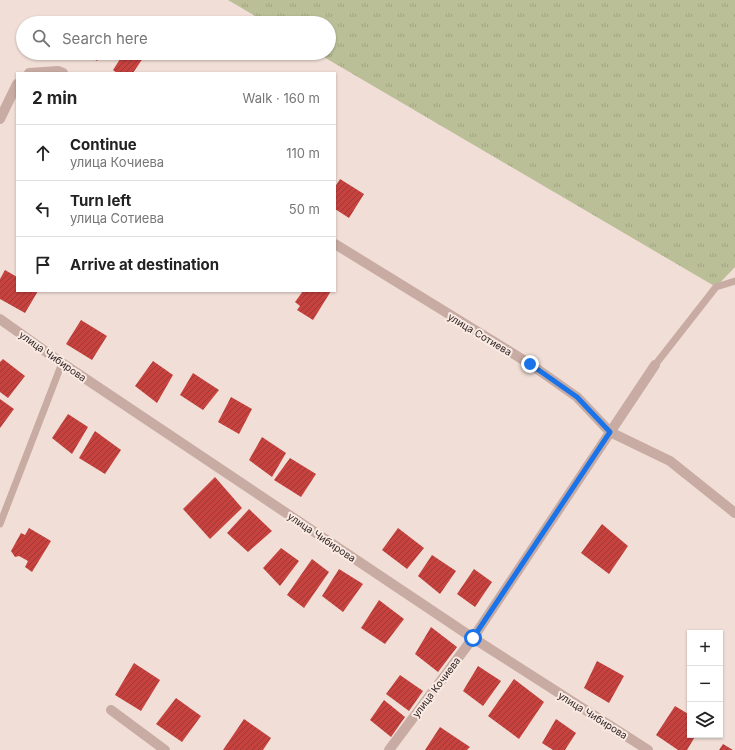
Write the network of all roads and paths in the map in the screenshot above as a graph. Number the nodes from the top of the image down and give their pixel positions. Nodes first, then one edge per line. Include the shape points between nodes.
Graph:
1 (43, 72) edge
2 (60, 72) edge
3 (16, 86) edge
4 (0, 119) edge
5 (336, 245) edge
6 (735, 281) edge
7 (0, 319) edge
8 (62, 363) junction
9 (655, 365) joint
10 (610, 432) junction
11 (735, 513) edge
12 (0, 524) edge
13 (473, 638) junction
14 (111, 710) dead end
15 (165, 750) edge
16 (389, 750) edge
17 (648, 750) edge

1 - 2 street
3 - 4 street
5 - 10 street, улица Сотиева via 530,364 577,397
6 - 9 lane via 716,287
7 - 8 street, улица Чибирова
8 - 12 lane
8 - 13 street, улица Чибирова
9 - 10 street, улица Кочиева
10 - 11 street, улица Сотиева via 670,461
10 - 13 street, улица Кочиева
13 - 16 street, улица Кочиева
13 - 17 street, улица Чибирова
14 - 15 street

